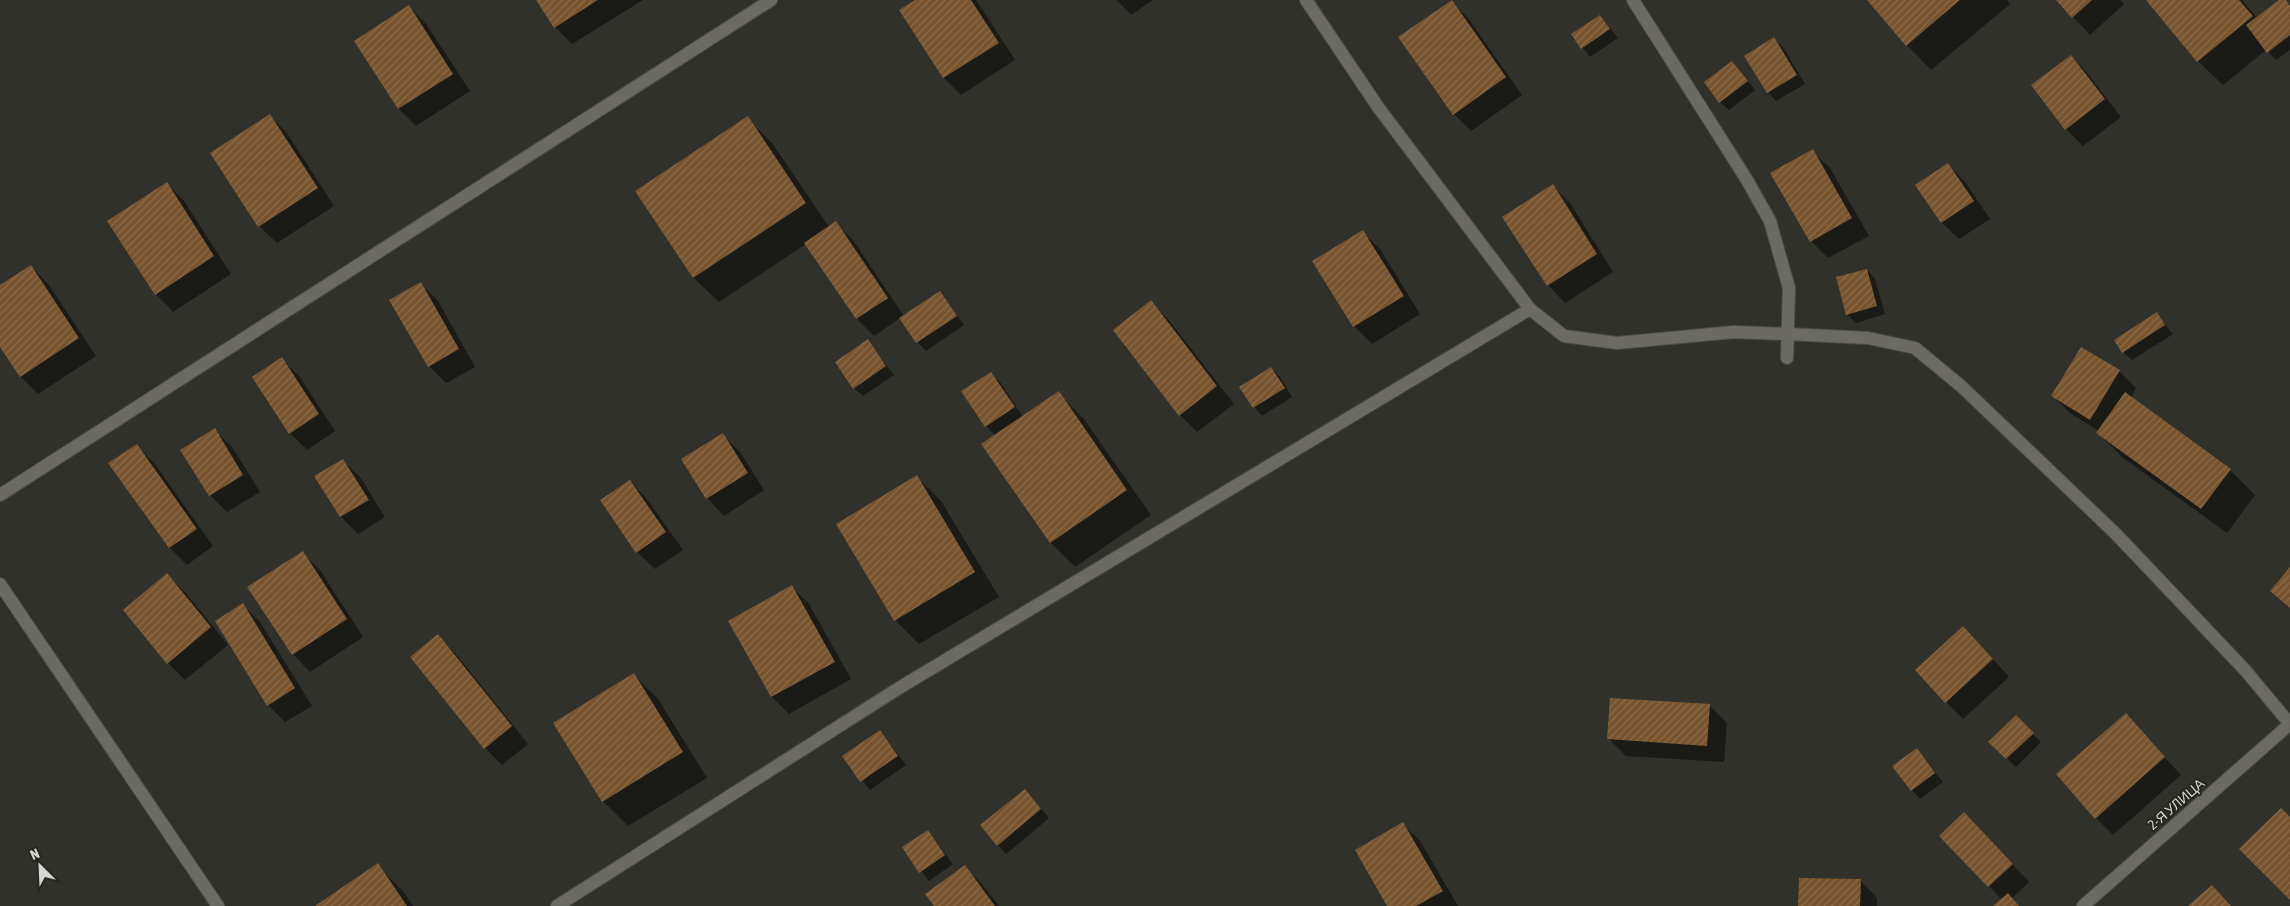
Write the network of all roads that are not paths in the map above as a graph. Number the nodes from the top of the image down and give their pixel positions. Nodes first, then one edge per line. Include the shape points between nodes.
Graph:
1 (771, 0) edge
2 (1306, 0) edge
3 (1633, 0) edge
4 (1530, 309) junction
5 (1788, 334) junction
6 (1788, 358) dead end
7 (0, 495) edge
8 (0, 584) edge
9 (2290, 724) edge
10 (218, 906) edge
11 (557, 906) edge
12 (2083, 906) edge

1 - 7 street
2 - 4 street via 1378,107
3 - 5 street via 1770,221 1789,288
4 - 5 street via 1564,336 1617,344 1734,332
4 - 11 street via 899,688
5 - 6 street
5 - 9 street via 1868,338 1915,348 1961,386 2116,534 2245,670
8 - 10 street
9 - 12 street, 2-Я УЛИЦА

